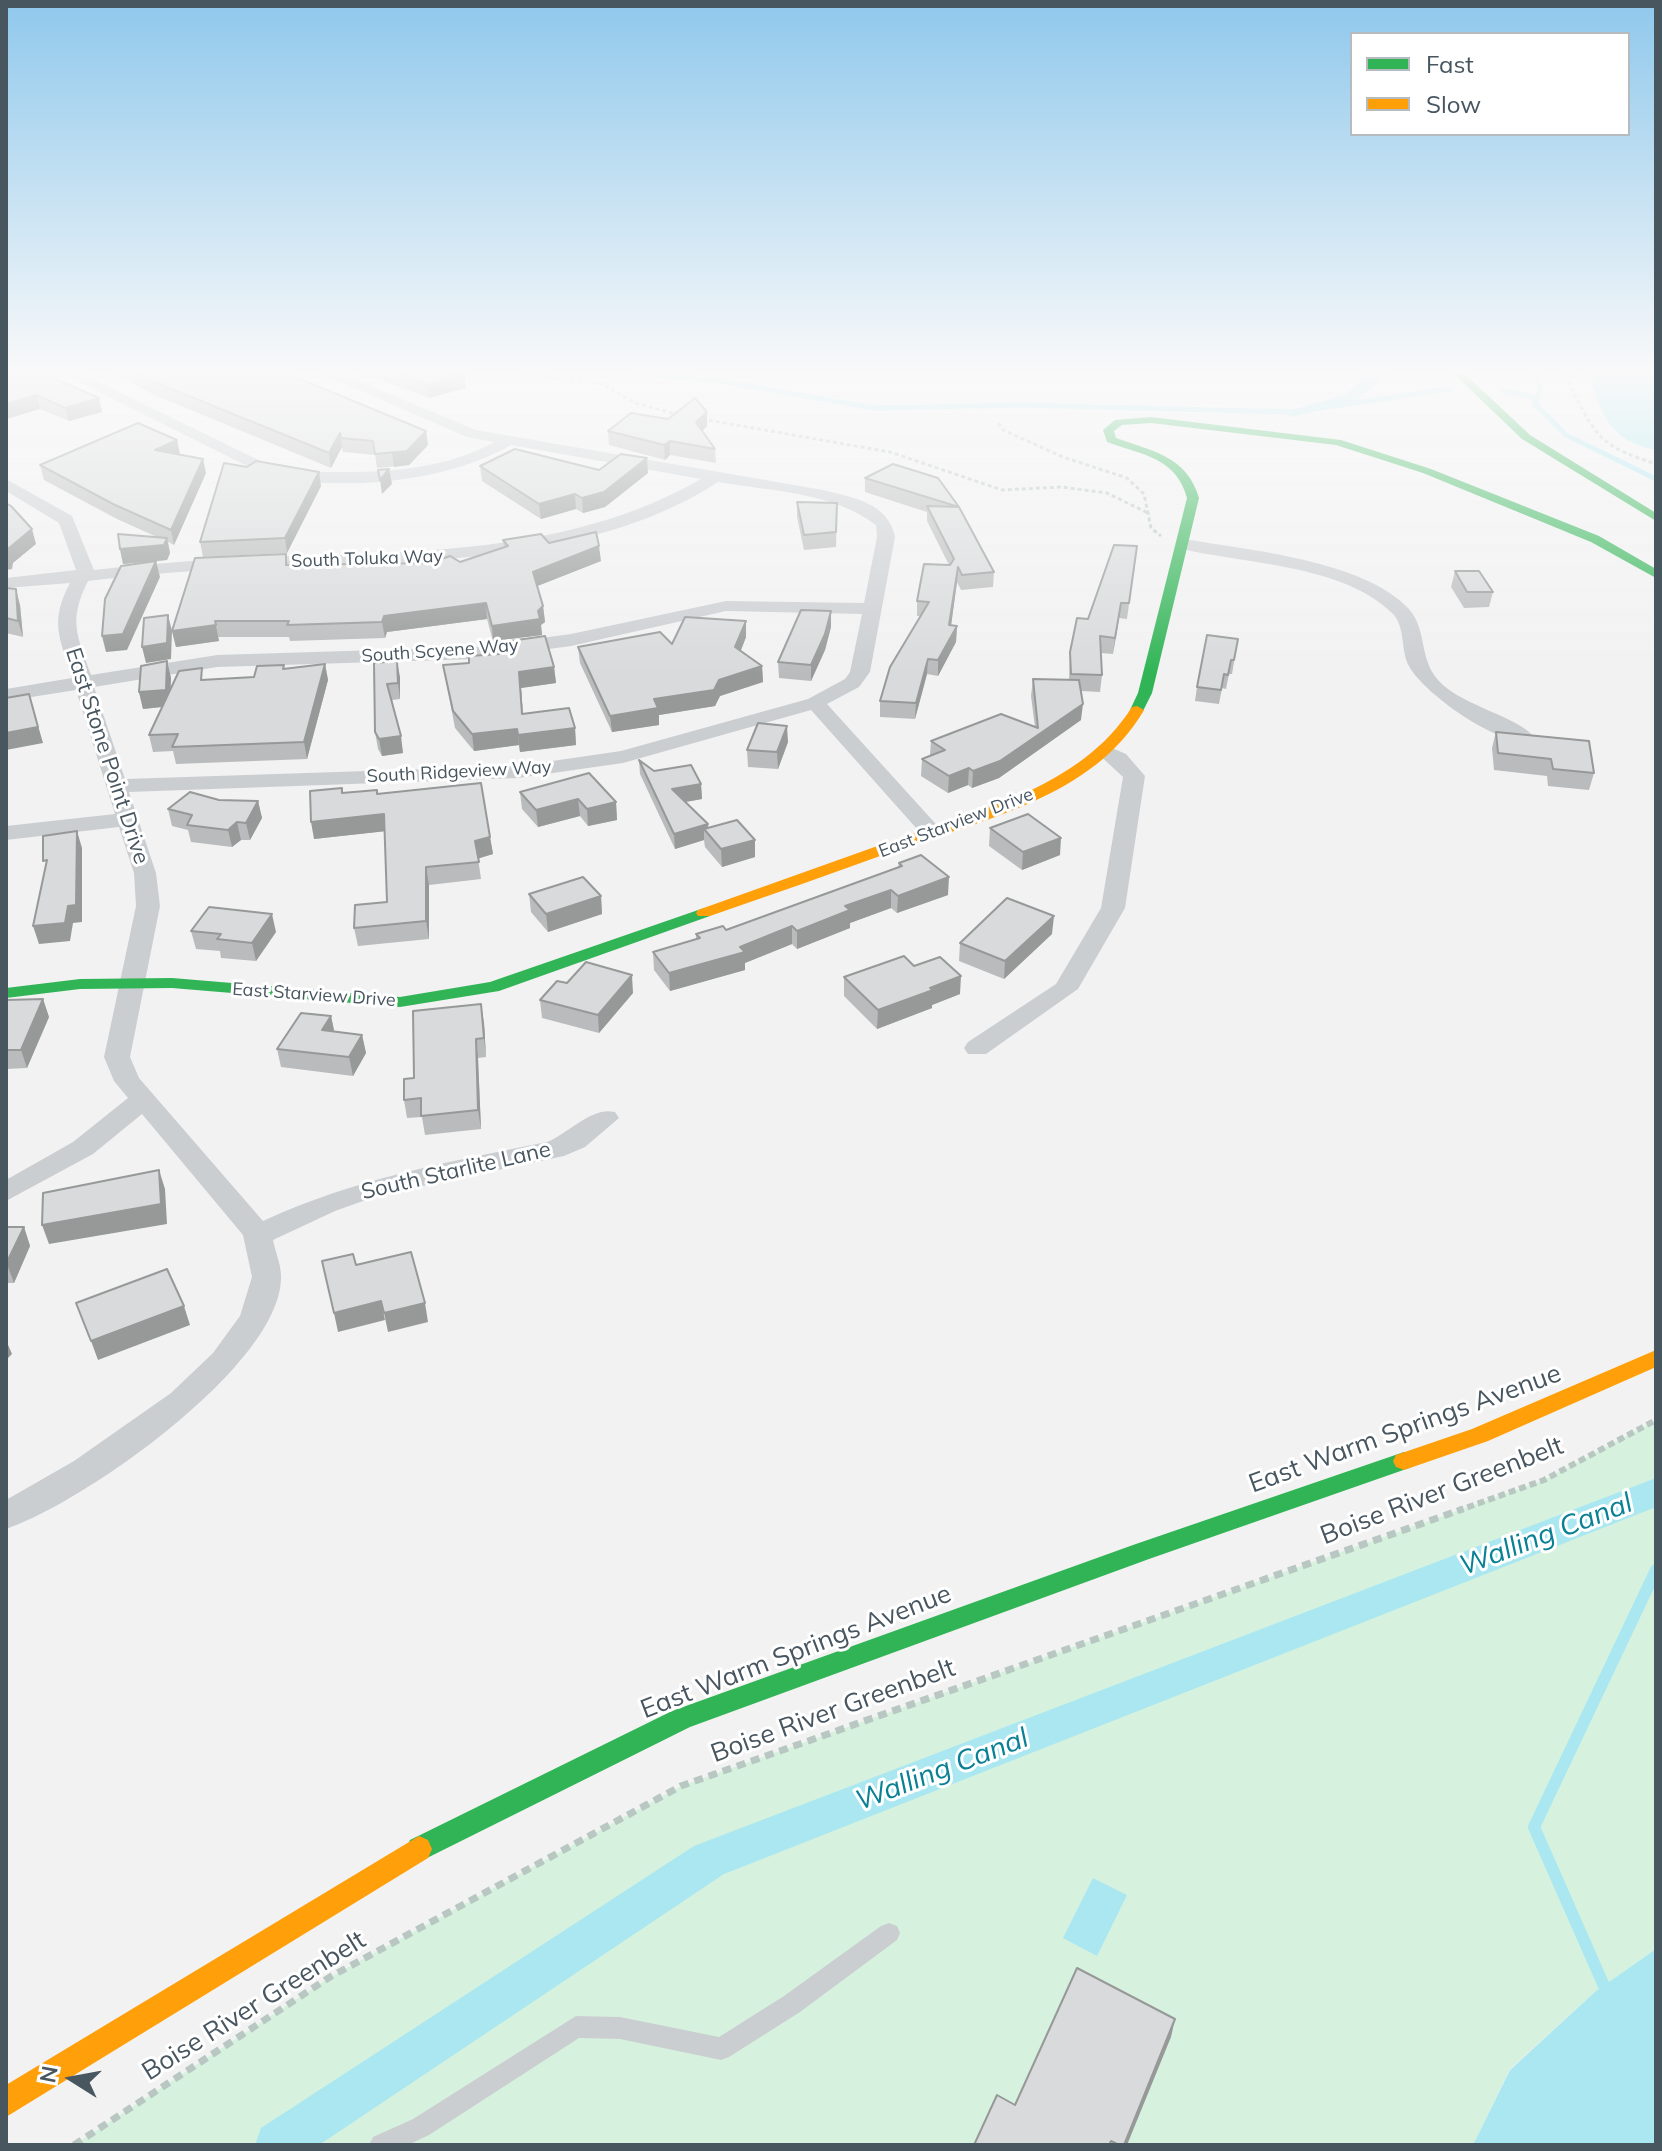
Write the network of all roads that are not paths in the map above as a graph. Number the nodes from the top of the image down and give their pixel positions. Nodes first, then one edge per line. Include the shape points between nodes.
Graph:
1 (283, 474) edge
2 (324, 474) edge
3 (698, 474) edge
4 (1189, 474) edge
5 (1428, 474) edge
6 (1583, 474) edge
7 (714, 477) junction
8 (6, 484) edge
9 (1656, 518) edge
10 (1185, 542) junction
11 (1656, 574) edge
12 (83, 577) junction
13 (6, 583) edge
14 (873, 609) junction
15 (81, 682) junction
16 (6, 695) edge
17 (815, 703) junction
18 (1523, 736) edge
19 (1105, 751) junction
20 (118, 786) junction
21 (129, 819) junction
22 (6, 833) edge
23 (933, 833) junction
24 (134, 983) junction
25 (6, 993) edge
26 (977, 1048) dead end
27 (144, 1099) junction
28 (606, 1118) dead end
29 (6, 1192) edge
30 (258, 1235) junction
31 (1656, 1358) edge
32 (6, 1516) edge
33 (889, 1933) dead end
34 (6, 2102) edge
35 (381, 2145) edge

1 - 2 street
3 - 7 street
4 - 10 street, East Starview Drive via 1194,484
5 - 11 street, East Starview Drive via 1595,539
6 - 9 street
7 - 12 street, South Toluka Way via 616,522 500,550
7 - 14 street, South Ridgeview Way via 845,499 884,523
8 - 12 street via 66,520
10 - 18 street via 1304,567 1392,603 1404,615 1411,650 1432,687
10 - 19 street, East Starview Drive via 1145,693 1134,717
12 - 13 street, South Toluka Way
12 - 15 street, East Stone Point Drive via 64,623
14 - 15 street, South Scyene Way via 726,606 571,640 475,653 217,661
14 - 17 street, South Ridgeview Way via 860,672 852,683
15 - 16 street, South Scyene Way
15 - 20 street, East Stone Point Drive
17 - 20 street, South Ridgeview Way via 623,757 518,772
17 - 23 street
19 - 23 street, East Starview Drive via 1061,782
19 - 26 street via 1134,776 1113,908 1066,989
20 - 21 street, East Stone Point Drive
21 - 22 street
21 - 24 street, East Stone Point Drive via 145,873 148,906
23 - 24 street, East Starview Drive via 522,979 447,996 376,1001
24 - 25 street, East Starview Drive
24 - 27 street, East Stone Point Drive via 117,1057 127,1081
27 - 29 street via 83,1148
27 - 30 street, East Stone Point Drive
28 - 30 street, South Starlite Lane via 554,1150 375,1187
30 - 32 street, East Stone Point Drive via 266,1269 261,1304 224,1364 175,1409
31 - 34 street, East Warm Springs Avenue via 1480,1435 681,1719 442,1835
33 - 35 lane via 721,2049 620,2028 576,2027 421,2127

